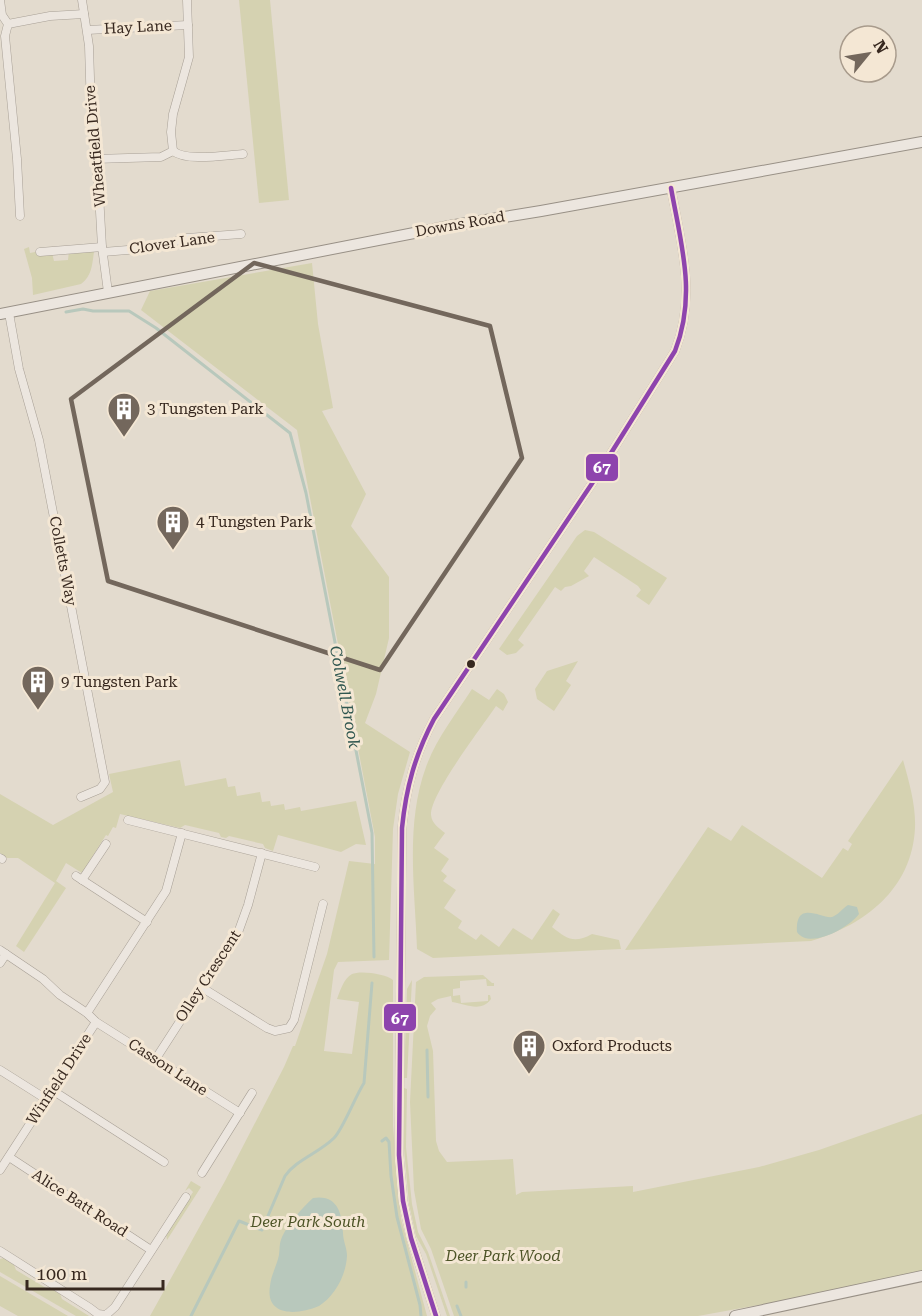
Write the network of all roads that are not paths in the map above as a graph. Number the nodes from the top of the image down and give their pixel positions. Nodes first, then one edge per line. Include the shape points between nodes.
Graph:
1 (0, 0) edge
2 (82, 0) edge
3 (187, 0) edge
4 (84, 14) junction
5 (8, 24) junction
6 (188, 25) junction
7 (87, 30) junction
8 (922, 142) edge
9 (173, 151) junction
10 (243, 154) dead end
11 (95, 159) junction
12 (671, 188) junction
13 (20, 216) dead end
14 (242, 234) dead end
15 (102, 250) junction
16 (40, 252) dead end
17 (108, 292) junction
18 (4, 313) edge
19 (81, 797) dead end
20 (128, 820) dead end
21 (182, 833) junction
22 (106, 844) dead end
23 (262, 853) junction
24 (315, 867) dead end
25 (323, 904) dead end
26 (147, 922) junction
27 (3, 952) edge
28 (0, 963) edge
29 (201, 987) junction
30 (87, 1012) junction
31 (96, 1022) junction
32 (155, 1060) junction
33 (0, 1070) edge
34 (52, 1090) junction
35 (252, 1093) dead end
36 (46, 1099) junction
37 (240, 1113) junction
38 (9, 1157) junction
39 (164, 1162) dead end
40 (0, 1170) edge
41 (202, 1173) dead end
42 (186, 1197) dead end
43 (151, 1250) junction
44 (0, 1251) edge
45 (922, 1276) edge
46 (436, 1316) edge
47 (735, 1316) edge

1 - 5 street
2 - 4 street, Wheatfield Drive
3 - 6 street
4 - 5 street
4 - 7 street, Wheatfield Drive
5 - 13 street via 5,36
6 - 7 street, Hay Lane
6 - 9 street via 189,57 173,114
7 - 11 street, Wheatfield Drive
8 - 12 street, Downs Road
9 - 10 street via 189,156
9 - 11 street via 161,157
11 - 15 street, Wheatfield Drive
12 - 17 street, Downs Road via 444,226
12 - 46 street via 688,290 683,332 675,351 591,485 434,719 409,779 402,828 399,1155 407,1219
14 - 15 street, Clover Lane via 187,238 152,248
15 - 16 street, Clover Lane
15 - 17 street, Wheatfield Drive
17 - 18 street, Downs Road
18 - 19 street, Colletts Way via 39,440 105,782 100,789
20 - 21 street
21 - 23 street
21 - 26 street via 169,886
22 - 26 street via 79,878
23 - 24 street
23 - 29 street, Olley Crescent via 239,930
25 - 29 street via 289,1028 267,1028
26 - 30 street
27 - 28 street
27 - 30 street, Winfield Drive
29 - 32 street, Olley Crescent
30 - 31 street, Winfield Drive
31 - 32 street, Casson Lane
31 - 34 street, Winfield Drive
32 - 37 street, Casson Lane
33 - 36 street
34 - 36 street, Winfield Drive
34 - 39 street
35 - 37 street
36 - 38 street, Winfield Drive
37 - 41 street
38 - 40 street, Winfield Drive
38 - 43 street, Alice Batt Road
42 - 43 street
43 - 44 street via 112,1312 106,1315 98,1314
45 - 47 street

